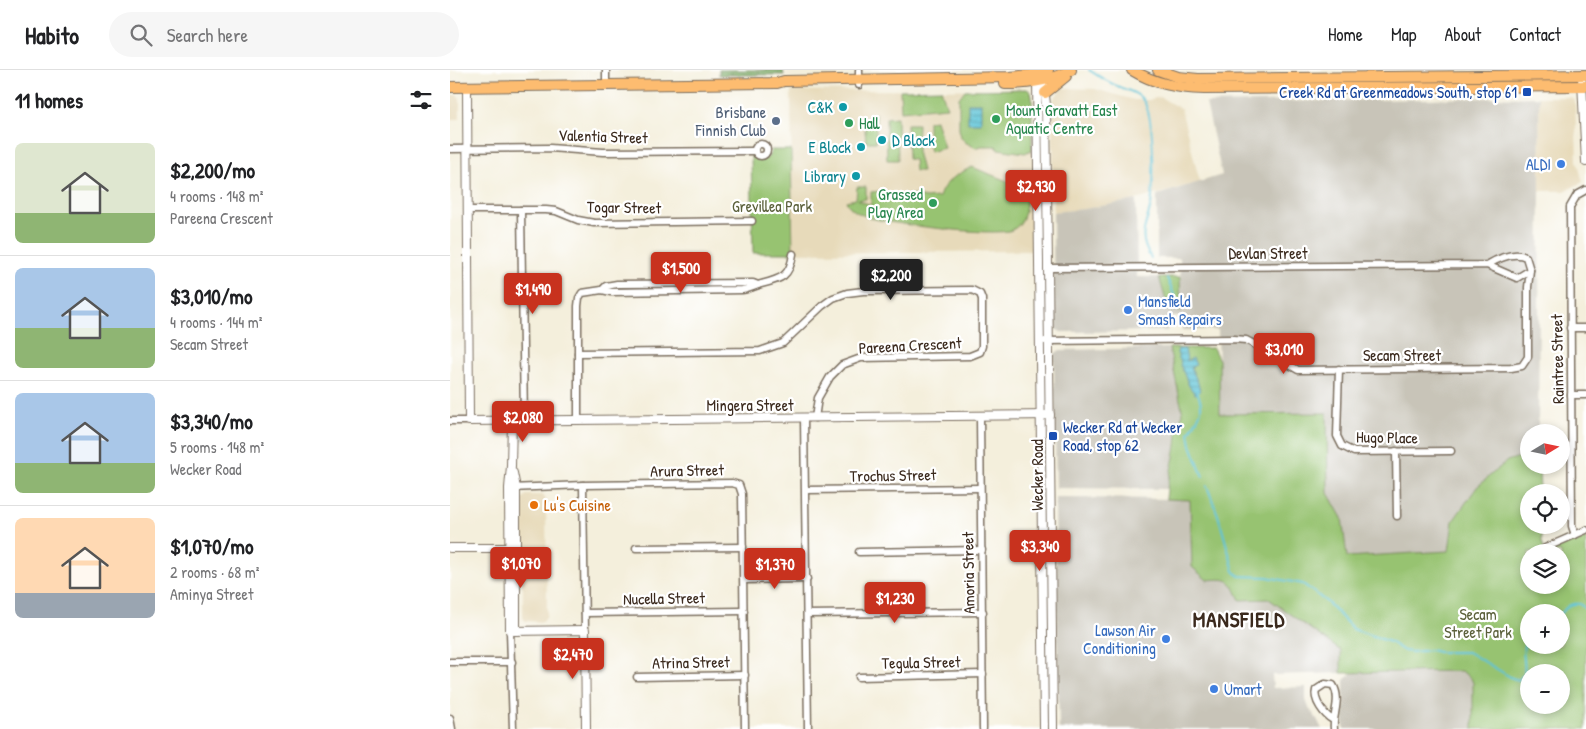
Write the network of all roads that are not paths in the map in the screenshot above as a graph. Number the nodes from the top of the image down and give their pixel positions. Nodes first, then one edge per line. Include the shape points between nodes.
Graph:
1 (606, 70) edge
2 (1132, 70) edge
3 (1158, 70) edge
4 (1070, 71) edge
5 (956, 74) edge
6 (1042, 76) edge
7 (859, 78) edge
8 (1583, 78) edge
9 (606, 85) junction
10 (450, 87) edge
11 (467, 87) junction
12 (1045, 93) junction
13 (450, 149) edge
14 (467, 149) junction
15 (1585, 149) edge
16 (755, 150) dead end
17 (1586, 162) edge
18 (1586, 190) edge
19 (468, 210) junction
20 (521, 210) junction
21 (752, 221) dead end
22 (793, 254) dead end
23 (1487, 265) junction
24 (1048, 268) junction
25 (1530, 270) junction
26 (1517, 278) junction
27 (1528, 287) junction
28 (1570, 328) junction
29 (1586, 328) edge
30 (1045, 341) junction
31 (578, 353) junction
32 (1338, 370) junction
33 (1571, 395) junction
34 (1586, 395) edge
35 (1046, 415) junction
36 (980, 416) junction
37 (804, 418) junction
38 (815, 418) junction
39 (524, 420) junction
40 (578, 420) junction
41 (450, 421) edge
42 (469, 421) junction
43 (512, 421) junction
44 (1396, 452) junction
45 (1451, 452) dead end
46 (583, 485) junction
47 (513, 488) junction
48 (980, 488) junction
49 (806, 490) junction
50 (1397, 516) dead end
51 (1586, 530) edge
52 (1575, 535) junction
53 (1554, 544) edge
54 (743, 547) junction
55 (450, 548) edge
56 (513, 548) junction
57 (636, 548) dead end
58 (982, 550) junction
59 (859, 552) dead end
60 (807, 579) junction
61 (744, 580) junction
62 (744, 611) junction
63 (983, 612) junction
64 (1048, 612) junction
65 (585, 613) junction
66 (807, 614) junction
67 (585, 630) junction
68 (513, 631) junction
69 (450, 662) edge
70 (512, 662) junction
71 (983, 674) junction
72 (745, 675) junction
73 (637, 677) dead end
74 (859, 677) dead end
75 (450, 718) edge
76 (1333, 720) junction
77 (452, 729) edge
78 (513, 729) edge
79 (586, 729) edge
80 (745, 729) edge
81 (808, 729) edge
82 (983, 729) edge
83 (1044, 729) edge
84 (1053, 729) edge
85 (1334, 729) edge

1 - 9 street
2 - 8 main road via 1165,85 1204,89
3 - 8 main road via 1198,80
4 - 6 main road
4 - 12 main road
5 - 6 main road
5 - 7 main road
6 - 7 main road via 1015,84
6 - 12 street, Wecker Road
6 - 30 street, Wecker Road
7 - 9 main road via 784,86 777,83
8 - 15 street
9 - 11 main road
10 - 11 main road
11 - 14 street
12 - 24 street, Wecker Road
13 - 14 street, Valentia Street
14 - 16 street, Valentia Street via 550,148 603,152
14 - 19 street
15 - 17 street
18 - 28 street, Raintree Street via 1577,195 1570,207
19 - 20 street, Togar Street
19 - 42 street
20 - 21 street, Togar Street via 556,211 594,223
20 - 39 street
22 - 31 street via 791,266 782,277 758,285 617,284 582,293 579,298
23 - 24 street, Devlan Street
23 - 25 street, Devlan Street via 1521,254 1526,257
23 - 26 street, Devlan Street
24 - 30 street, Wecker Road
25 - 26 street
25 - 27 street
26 - 27 street, Devlan Street
27 - 32 street, Secam Street via 1528,357 1522,366
28 - 29 street
28 - 33 street, Raintree Street
30 - 32 street, Secam Street via 1246,340 1298,370
30 - 35 street, Wecker Road
31 - 38 street, Pareena Crescent via 760,351 783,343 822,306 847,293 972,290 980,294 980,352 970,356 861,358 842,365 823,387
31 - 40 street
32 - 44 street, Hugo Place via 1337,436 1342,446 1354,452
33 - 34 street
33 - 52 street, Raintree Street via 1572,526
35 - 36 street, Mingera Street
35 - 64 street, Wecker Road
36 - 38 street, Mingera Street
36 - 48 street, Amoria Street
37 - 38 street, Mingera Street
37 - 40 street, Mingera Street
37 - 49 street
39 - 40 street, Mingera Street
39 - 43 street, Mingera Street
41 - 42 street, Mingera Street
42 - 43 street, Mingera Street
43 - 47 street
44 - 45 street, Hugo Place
44 - 50 street
46 - 47 street, Arura Street
46 - 54 street, Arura Street via 738,484 742,494
46 - 65 street
47 - 56 street
48 - 49 street, Trochus Street
48 - 58 street, Amoria Street
49 - 60 street
51 - 52 street
52 - 53 street
54 - 57 street
54 - 61 street, Arura Street
55 - 56 street
56 - 68 street
58 - 59 street
58 - 63 street, Amoria Street
60 - 61 street
60 - 66 street
61 - 62 street, Arura Street
62 - 65 street, Nucella Street
62 - 72 street, Arura Street
63 - 66 street
63 - 71 street, Amoria Street
64 - 83 street, Wecker Road
64 - 84 street, Wecker Road
65 - 67 street
66 - 81 street
67 - 68 street
67 - 79 street
68 - 70 street
69 - 70 street
70 - 78 street
71 - 74 street, Tegula Street
71 - 82 street, Amoria Street
72 - 73 street, Atrina Street
72 - 80 street, Arura Street
75 - 77 street
76 - 76 street via 1315,698 1316,690 1324,684 1333,685 1336,689
76 - 85 street

